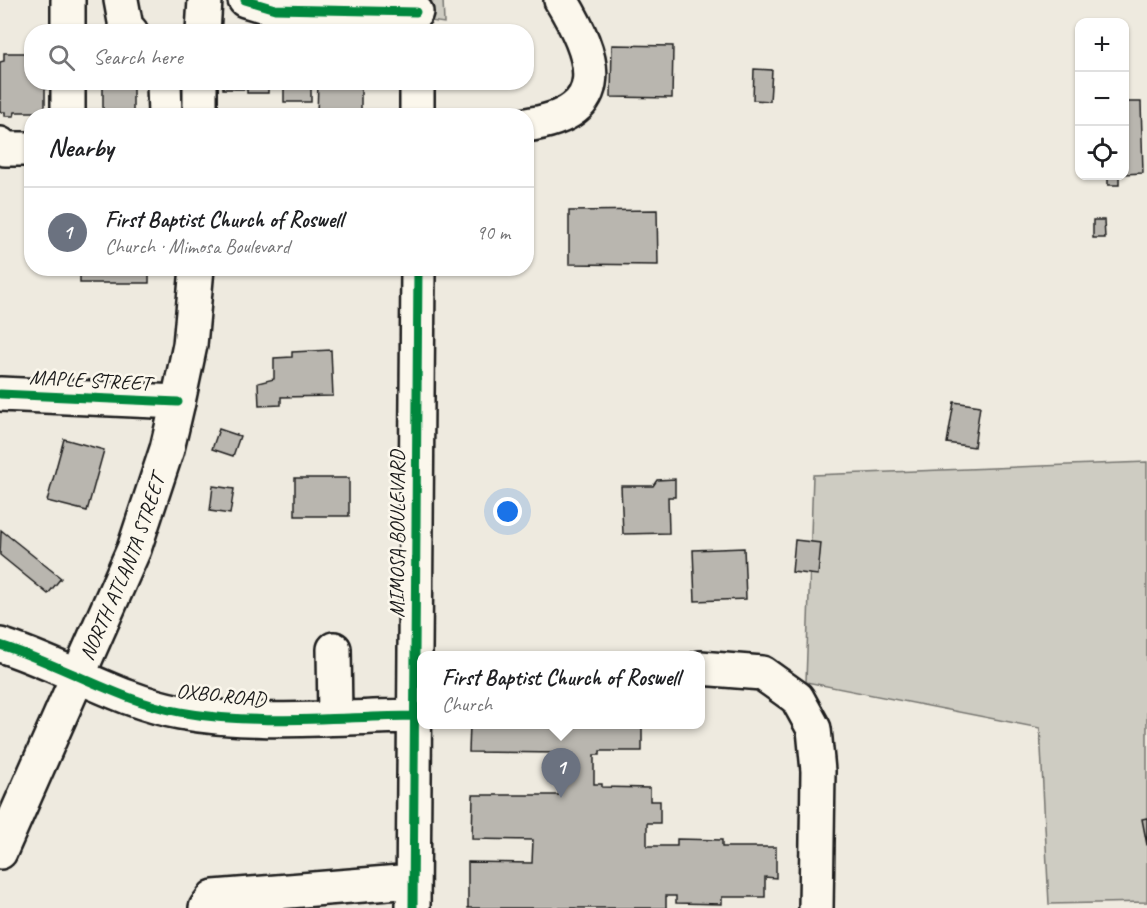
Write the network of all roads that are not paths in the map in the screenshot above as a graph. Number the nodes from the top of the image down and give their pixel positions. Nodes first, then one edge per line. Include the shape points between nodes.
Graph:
1 (68, 0) edge
2 (121, 0) edge
3 (205, 0) edge
4 (245, 0) edge
5 (561, 0) edge
6 (416, 14) edge
7 (68, 24) edge
8 (125, 24) edge
9 (204, 24) edge
10 (68, 90) edge
11 (164, 90) edge
12 (200, 90) edge
13 (417, 90) edge
14 (68, 108) edge
15 (165, 108) edge
16 (200, 108) edge
17 (417, 108) edge
18 (534, 124) edge
19 (0, 144) edge
20 (24, 149) edge
21 (196, 276) edge
22 (418, 276) edge
23 (0, 394) edge
24 (178, 402) junction
25 (0, 645) edge
26 (334, 649) dead end
27 (418, 651) edge
28 (705, 668) edge
29 (77, 676) junction
30 (417, 678) edge
31 (414, 716) junction
32 (336, 717) junction
33 (0, 852) edge
34 (413, 894) edge
35 (206, 908) edge
36 (816, 908) edge

1 - 7 main road
2 - 8 main road
3 - 9 main road
4 - 6 main road via 275,9
5 - 18 main road via 581,33 592,80 573,108 555,120
10 - 14 main road
11 - 15 main road
12 - 16 main road
13 - 17 main road
19 - 20 main road via 5,150
21 - 24 main road, NORTH ATLANTA STREET via 190,345
22 - 27 main road, MIMOSA BOULEVARD
23 - 24 main road, MAPLE STREET
24 - 29 main road, NORTH ATLANTA STREET via 134,549
25 - 29 main road, OXBO ROAD
26 - 32 main road
28 - 36 main road via 762,673 797,698 814,729 818,771
29 - 32 main road, OXBO ROAD via 179,712 257,718
29 - 33 main road, NORTH ATLANTA STREET
30 - 31 main road, MIMOSA BOULEVARD
31 - 32 main road, OXBO ROAD
31 - 34 main road, MIMOSA BOULEVARD
34 - 35 main road via 214,897

